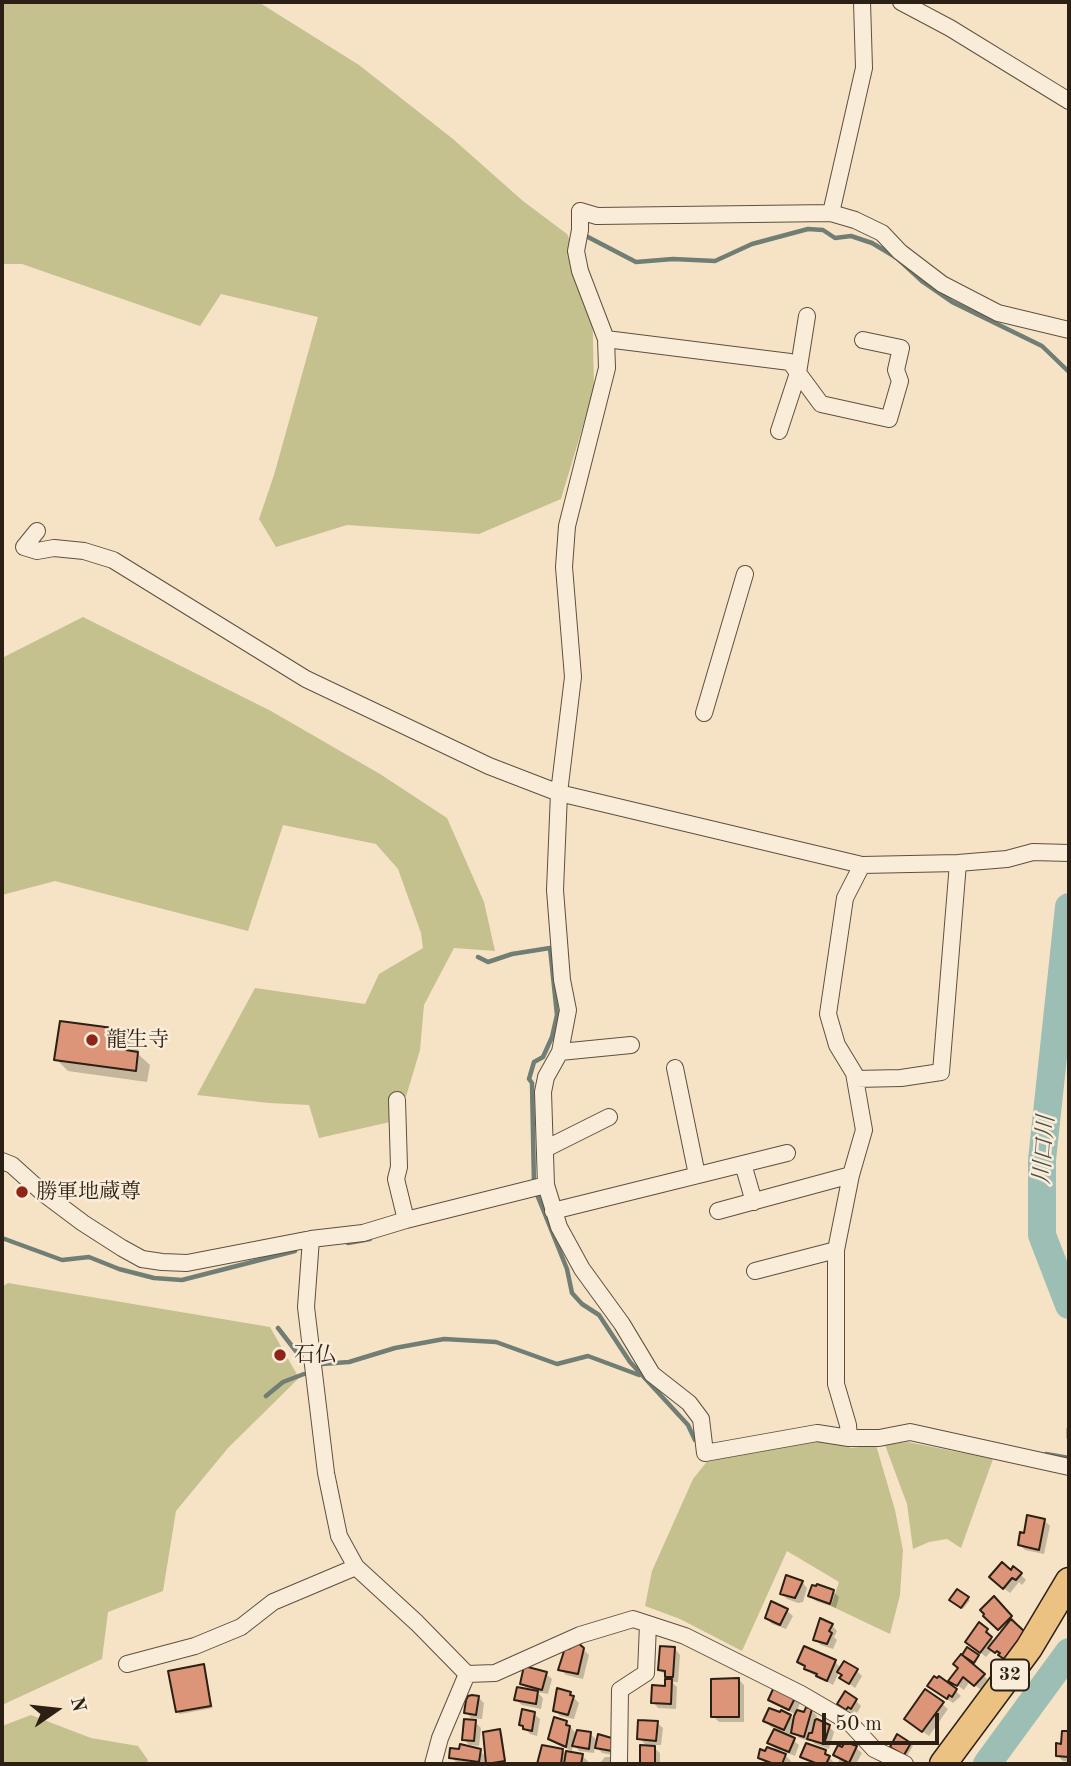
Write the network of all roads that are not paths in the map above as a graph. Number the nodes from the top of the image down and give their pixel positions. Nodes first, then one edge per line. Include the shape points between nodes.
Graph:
1 (862, 2) edge
2 (901, 2) edge
3 (1069, 101) edge
4 (831, 213) junction
5 (807, 316) dead end
6 (1069, 330) edge
7 (606, 339) junction
8 (863, 340) dead end
9 (798, 373) junction
10 (779, 431) dead end
11 (37, 531) dead end
12 (745, 574) dead end
13 (704, 713) dead end
14 (559, 793) junction
15 (1069, 853) edge
16 (958, 863) junction
17 (862, 865) junction
18 (631, 1045) dead end
19 (560, 1052) junction
20 (675, 1068) dead end
21 (855, 1079) junction
22 (397, 1100) dead end
23 (609, 1117) dead end
24 (545, 1149) junction
25 (787, 1153) dead end
26 (2, 1161) edge
27 (743, 1164) junction
28 (697, 1175) junction
29 (851, 1175) junction
30 (545, 1185) junction
31 (754, 1202) junction
32 (553, 1211) junction
33 (718, 1211) dead end
34 (406, 1220) junction
35 (312, 1239) junction
36 (836, 1250) junction
37 (755, 1271) dead end
38 (849, 1438) junction
39 (1069, 1467) edge
40 (356, 1567) junction
41 (1069, 1581) edge
42 (648, 1624) junction
43 (127, 1664) dead end
44 (467, 1674) junction
45 (619, 1762) dead end
46 (433, 1764) edge
47 (905, 1764) edge
48 (943, 1764) edge

1 - 4 street via 863,68
2 - 3 street
4 - 6 street via 882,233 942,284 998,313
4 - 7 street via 597,216 580,211 576,251 580,271
5 - 9 street
7 - 9 street via 790,362
7 - 14 street via 607,368 567,526 564,567 573,677
8 - 9 street via 901,348 896,370 900,381 889,419 821,404
9 - 10 street
11 - 14 street via 24,547 84,551 113,560 306,679 489,766
12 - 13 street
14 - 17 street
14 - 19 street via 555,890 568,1010
15 - 16 street via 1033,852
16 - 17 street
16 - 21 street via 940,1072
17 - 21 street via 845,898 828,1014 837,1045
18 - 19 street
19 - 24 street via 543,1092
20 - 28 street
21 - 29 street via 864,1130
22 - 34 street via 396,1179
23 - 24 street
24 - 30 street
25 - 27 street
26 - 35 street via 83,1223 142,1259 187,1263
27 - 28 street
27 - 31 street
28 - 32 street
29 - 31 street
29 - 36 street
30 - 32 street
30 - 34 street
31 - 33 street
32 - 38 street via 582,1269 652,1374 689,1403 701,1419 705,1453 817,1433
34 - 35 street via 363,1233
35 - 40 street via 306,1307 326,1473 339,1536
36 - 37 street
36 - 38 street via 836,1384
38 - 39 street via 910,1432
40 - 43 street via 273,1602 241,1627 195,1646
40 - 44 street
41 - 48 main road, 32 via 1030,1648
42 - 44 street via 633,1619 580,1635 495,1673
42 - 45 street via 646,1673 620,1690
42 - 47 street via 685,1636 801,1694 849,1722 874,1749
44 - 46 street

